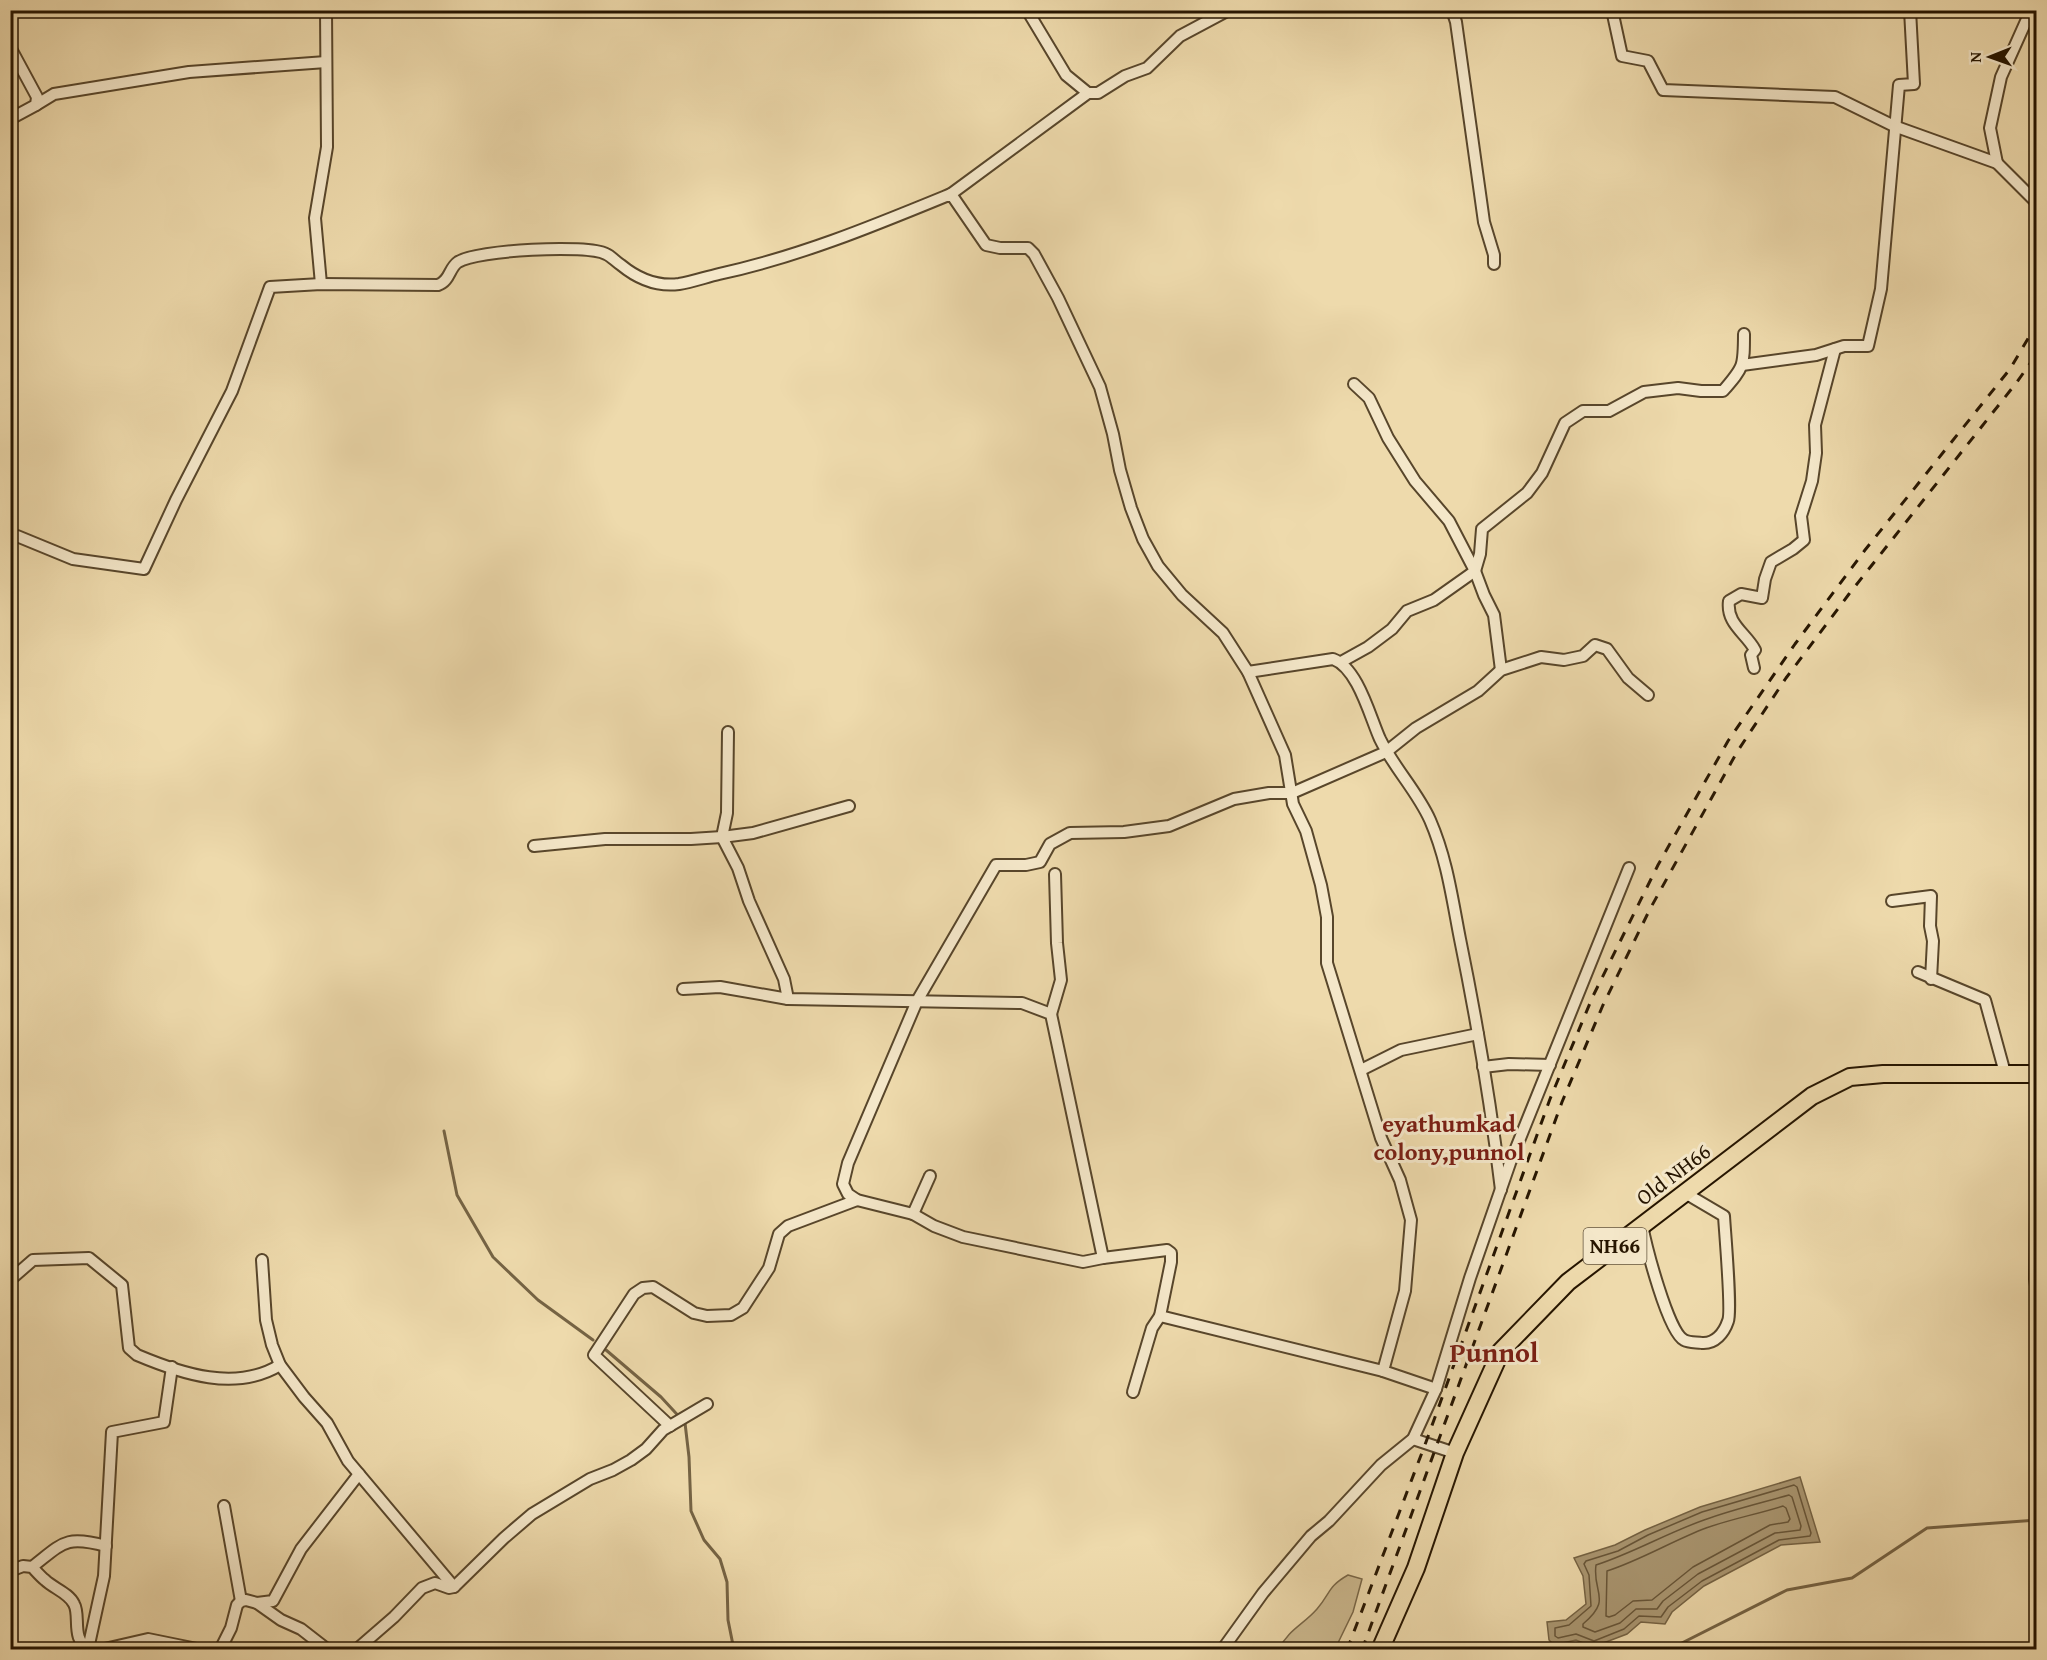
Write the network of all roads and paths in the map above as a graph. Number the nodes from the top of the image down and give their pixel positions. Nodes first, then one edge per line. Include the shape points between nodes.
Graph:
1 (326, 10) edge
2 (1027, 10) edge
3 (1452, 10) edge
4 (1612, 10) edge
5 (1910, 10) edge
6 (2031, 10) edge
7 (1225, 12) edge
8 (10, 47) edge
9 (326, 62) junction
10 (1088, 93) junction
11 (36, 105) junction
12 (10, 119) edge
13 (1894, 126) junction
14 (1997, 163) junction
15 (951, 194) junction
16 (2037, 202) edge
17 (1494, 264) dead end
18 (321, 284) junction
19 (1744, 334) dead end
20 (1834, 349) junction
21 (1742, 365) junction
22 (1354, 384) dead end
23 (10, 537) edge
24 (1475, 571) junction
25 (1341, 662) junction
26 (1754, 668) dead end
27 (1500, 670) junction
28 (1248, 672) junction
29 (1648, 695) dead end
30 (728, 732) dead end
31 (1386, 752) junction
32 (1292, 793) junction
33 (849, 806) dead end
34 (722, 837) junction
35 (534, 846) dead end
36 (1629, 868) dead end
37 (1055, 874) dead end
38 (1892, 901) dead end
39 (1918, 972) dead end
40 (1931, 979) junction
41 (683, 989) dead end
42 (788, 999) junction
43 (917, 1001) junction
44 (1051, 1014) junction
45 (1478, 1034) junction
46 (1551, 1065) junction
47 (1483, 1067) junction
48 (1361, 1070) junction
49 (2005, 1073) junction
50 (2036, 1074) edge
51 (2037, 1128) edge
52 (930, 1176) dead end
53 (1501, 1190) junction
54 (1685, 1193) junction
55 (857, 1200) junction
56 (2037, 1211) edge
57 (913, 1214) junction
58 (1642, 1225) junction
59 (1103, 1258) junction
60 (262, 1260) dead end
61 (10, 1280) edge
62 (2037, 1286) edge
63 (1160, 1316) junction
64 (280, 1365) junction
65 (172, 1367) junction
66 (1383, 1371) junction
67 (1436, 1389) junction
68 (1133, 1392) dead end
69 (707, 1404) dead end
70 (674, 1424) junction
71 (1413, 1439) junction
72 (1455, 1453) junction
73 (359, 1474) junction
74 (224, 1506) dead end
75 (106, 1546) junction
76 (32, 1567) junction
77 (10, 1571) edge
78 (454, 1587) junction
79 (241, 1601) junction
80 (257, 1603) junction
81 (89, 1649) edge
82 (100, 1650) edge
83 (202, 1650) edge
84 (220, 1650) edge
85 (328, 1650) edge
86 (356, 1650) edge
87 (1222, 1650) edge
88 (1380, 1650) edge

1 - 9 street
2 - 10 street via 1066,75
3 - 17 street via 1484,222
4 - 13 street via 1622,56 1648,61 1663,90 1835,98
5 - 13 street via 1914,84 1899,85
6 - 14 street via 2001,77 1990,128
7 - 10 street via 1180,36 1147,68 1098,93
8 - 11 street via 37,97
9 - 11 street via 189,72 54,94
9 - 18 street via 327,147 315,218
10 - 15 street
11 - 12 street
13 - 14 street
13 - 20 street via 1881,290 1873,331 1868,346
14 - 16 street
15 - 18 street via 863,231 768,263 678,284 653,284 637,278 606,253 580,249 498,252 465,259 457,262 447,280 438,285
15 - 28 street via 986,245 1028,248 1034,254 1100,387 1122,480 1143,539 1158,566 1223,633
18 - 23 street via 270,288 232,391 144,569 73,560 17,536
19 - 21 street
20 - 21 street
20 - 26 street via 1815,425 1812,481 1801,516 1804,540 1771,562 1762,598 1741,594 1729,601 1731,619 1755,650 1751,655
21 - 24 street via 1723,391 1678,388 1644,392 1609,411 1583,411 1565,423 1542,473 1527,493 1482,529
22 - 24 street via 1369,398 1414,481 1449,521
24 - 25 street via 1434,600 1407,611 1392,629
24 - 27 street via 1494,615
25 - 28 street via 1333,659
25 - 31 street via 1362,693
27 - 29 street via 1541,657 1564,660 1583,656 1595,645 1607,648 1628,678
27 - 31 street via 1478,691 1416,728
28 - 32 street via 1286,755
30 - 34 street via 727,813
31 - 32 street
31 - 45 street via 1430,820 1449,876
32 - 43 street via 1234,799 1169,826 1070,833 1050,843 1040,862 996,865
32 - 48 street via 1321,885 1327,917 1328,963
33 - 34 street via 753,833
34 - 35 street via 604,839
34 - 42 street via 784,979
36 - 46 street
37 - 44 street via 1061,980
38 - 40 street via 1930,896
39 - 40 street
40 - 49 street via 1985,1000
41 - 42 street via 720,987
42 - 43 street
43 - 44 street via 1022,1003
43 - 55 street via 848,1163 843,1184
44 - 59 street
45 - 47 street
45 - 48 street via 1401,1050
46 - 47 street
46 - 53 street
47 - 53 street
48 - 66 street via 1411,1220 1405,1291
49 - 50 main road, Old NH66 / NH66
49 - 54 main road, Old NH66 / NH66 via 1850,1077 1812,1096
50 - 51 street
52 - 57 street
53 - 67 street
54 - 58 main road, Old NH66 / NH66
54 - 58 street via 1724,1216 1729,1320 1716,1341 1685,1341 1678,1335 1647,1253
55 - 57 street
55 - 70 street via 788,1226 779,1234 769,1268 743,1308 731,1315 694,1313 653,1287 634,1294 594,1355
56 - 62 street
57 - 59 street via 944,1230 999,1246 1083,1262
58 - 72 main road, Old NH66 / NH66 via 1568,1282 1501,1351
59 - 63 street via 1160,1250 1171,1253
60 - 64 street via 266,1320
61 - 65 street via 33,1260 89,1258 122,1285 129,1348 137,1355
63 - 66 street
63 - 68 street via 1152,1328
64 - 65 street via 258,1376 226,1379 200,1377
64 - 73 street via 327,1423
65 - 75 street via 164,1422 112,1432
66 - 67 street
67 - 71 street
69 - 70 street
70 - 78 street via 631,1460 532,1514
71 - 72 street
71 - 87 street via 1311,1536 1257,1600
72 - 88 main road, Old NH66 / NH66 via 1416,1568
73 - 78 street
73 - 80 street via 301,1549 273,1601
74 - 79 street
75 - 76 street via 85,1540 64,1542
75 - 81 street
76 - 77 street
76 - 81 street via 75,1604 77,1631
78 - 86 street via 435,1583 422,1588
79 - 80 street
79 - 84 street
80 - 85 street
82 - 83 street via 148,1639

